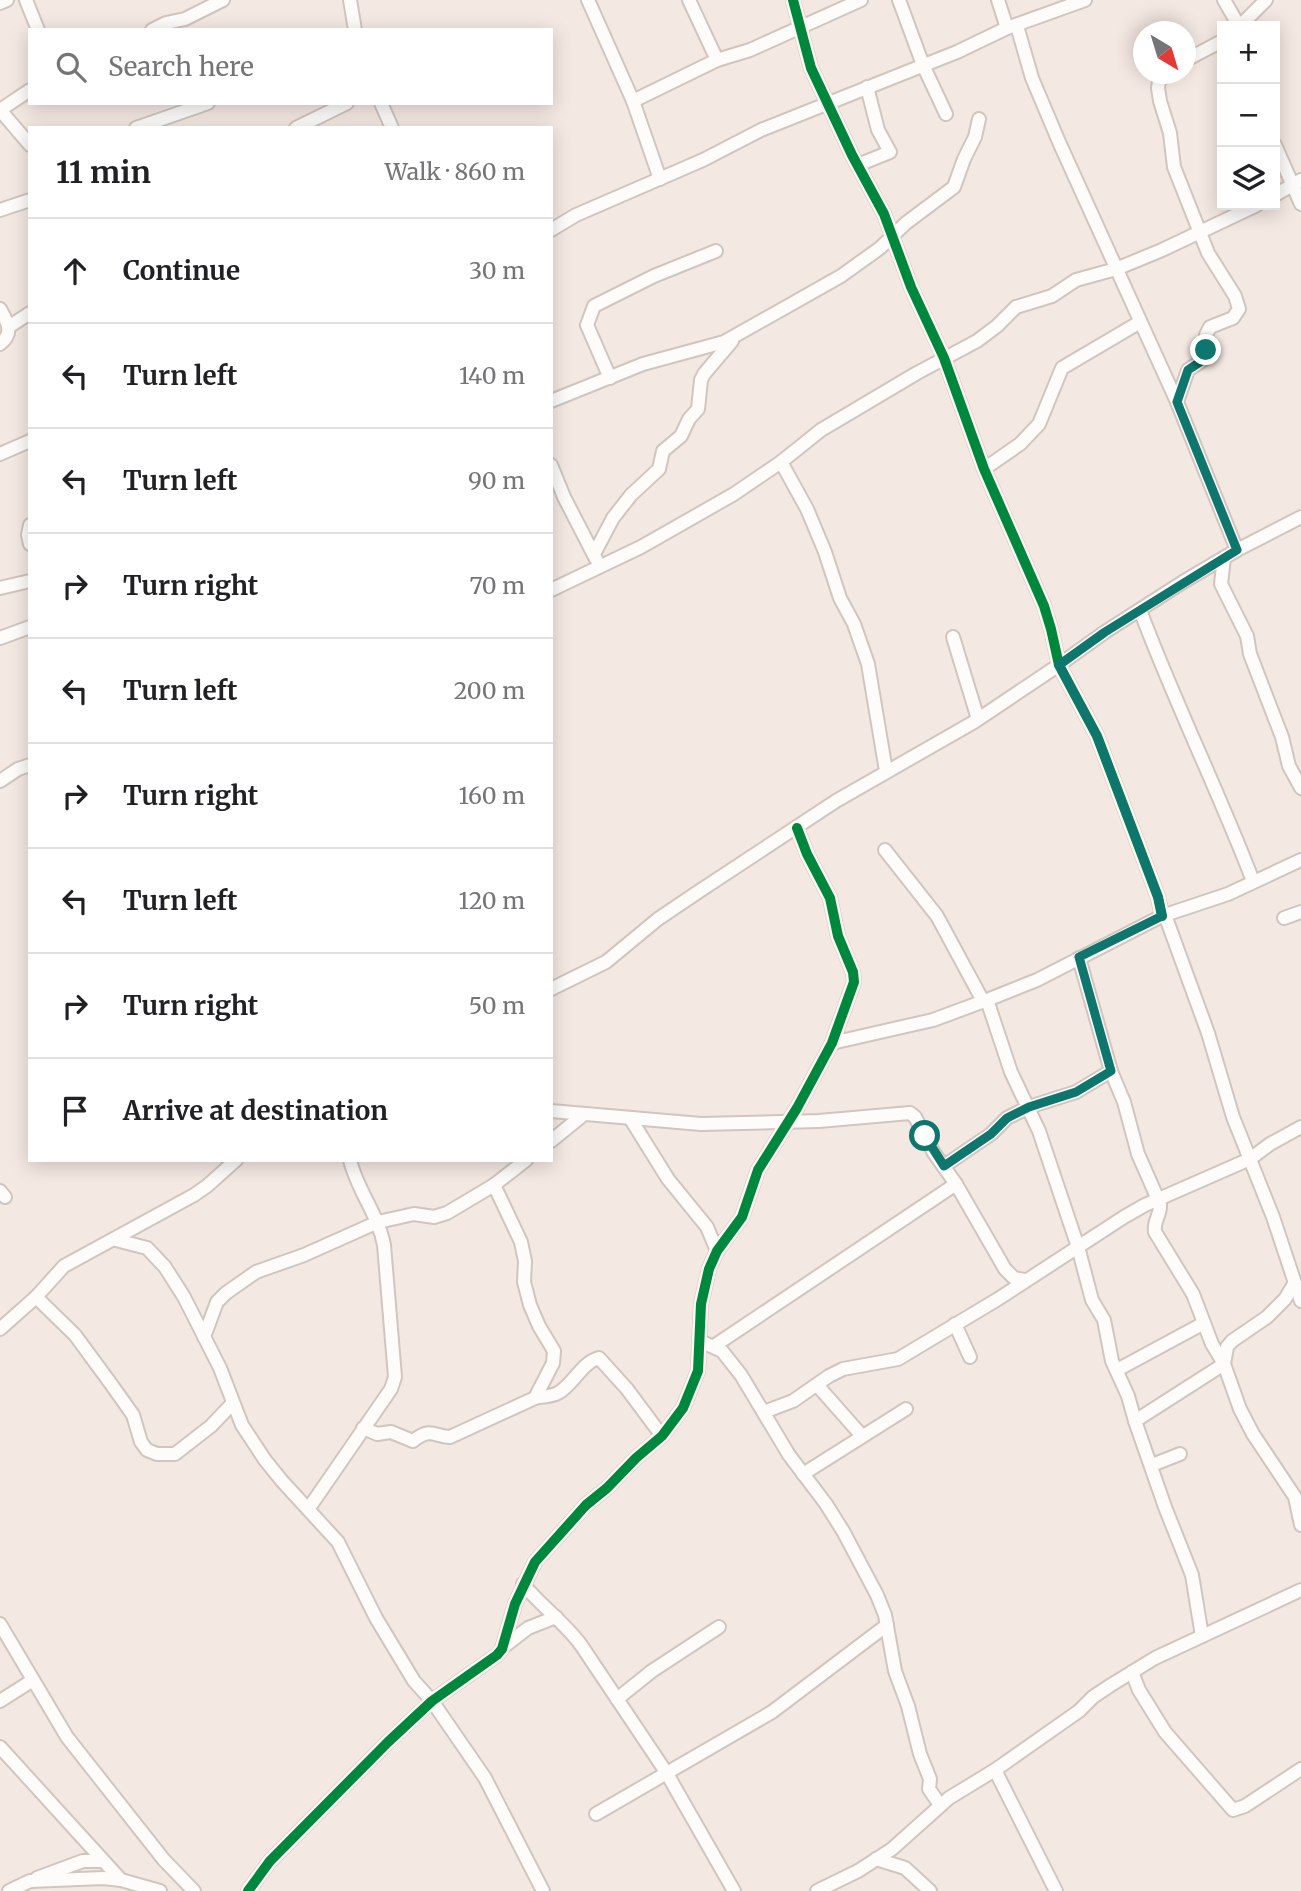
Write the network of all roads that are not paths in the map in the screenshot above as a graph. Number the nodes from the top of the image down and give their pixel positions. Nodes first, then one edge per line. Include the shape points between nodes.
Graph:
1 (7, 0) edge
2 (26, 0) edge
3 (223, 0) edge
4 (350, 0) edge
5 (588, 0) edge
6 (689, 0) edge
7 (793, 0) edge
8 (860, 0) edge
9 (899, 0) edge
10 (998, 0) edge
11 (1085, 0) edge
12 (1224, 0) edge
13 (1266, 0) edge
14 (0, 3) edge
15 (1237, 21) edge
16 (1245, 21) edge
17 (1012, 27) junction
18 (37, 28) edge
19 (156, 28) edge
20 (355, 28) edge
21 (799, 28) junction
22 (1217, 44) edge
23 (1196, 54) edge
24 (717, 60) junction
25 (923, 65) junction
26 (1159, 84) edge
27 (867, 87) junction
28 (28, 91) edge
29 (633, 101) junction
30 (827, 104) junction
31 (202, 105) edge
32 (343, 105) edge
33 (382, 105) edge
34 (0, 110) edge
35 (946, 114) dead end
36 (979, 119) dead end
37 (142, 126) edge
38 (300, 126) edge
39 (391, 126) edge
40 (28, 143) edge
41 (1276, 147) edge
42 (858, 166) junction
43 (660, 179) junction
44 (1296, 183) edge
45 (1280, 192) edge
46 (28, 201) edge
47 (1301, 204) edge
48 (0, 210) edge
49 (1246, 210) edge
50 (553, 229) edge
51 (1200, 232) junction
52 (892, 236) junction
53 (716, 251) dead end
54 (1116, 269) junction
55 (0, 309) edge
56 (28, 314) edge
57 (1140, 322) junction
58 (10, 327) junction
59 (740, 334) junction
60 (0, 344) edge
61 (944, 358) junction
62 (610, 378) junction
63 (553, 400) edge
64 (1177, 402) junction
65 (28, 442) edge
66 (0, 454) edge
67 (781, 462) junction
68 (984, 469) junction
69 (553, 470) edge
70 (1301, 517) edge
71 (1237, 550) junction
72 (594, 554) junction
73 (1224, 558) junction
74 (600, 566) junction
75 (28, 581) edge
76 (0, 588) edge
77 (553, 589) edge
78 (1140, 610) junction
79 (28, 628) edge
80 (953, 637) dead end
81 (0, 638) edge
82 (1059, 665) junction
83 (978, 719) junction
84 (28, 766) edge
85 (886, 771) junction
86 (0, 781) edge
87 (1301, 788) edge
88 (797, 828) junction
89 (885, 850) dead end
90 (1301, 860) edge
91 (1253, 881) junction
92 (1301, 912) edge
93 (1163, 915) junction
94 (1284, 918) dead end
95 (1079, 957) junction
96 (553, 988) edge
97 (985, 1001) junction
98 (832, 1043) junction
99 (1111, 1071) junction
100 (1029, 1107) junction
101 (553, 1111) edge
102 (583, 1115) junction
103 (630, 1118) junction
104 (789, 1122) junction
105 (1301, 1127) edge
106 (553, 1139) edge
107 (1250, 1159) junction
108 (234, 1162) edge
109 (351, 1162) edge
110 (523, 1162) edge
111 (944, 1166) junction
112 (956, 1184) junction
113 (494, 1185) junction
114 (1157, 1199) junction
115 (378, 1222) junction
116 (116, 1240) junction
117 (1078, 1247) junction
118 (717, 1251) junction
119 (1025, 1280) junction
120 (1294, 1284) junction
121 (36, 1297) junction
122 (1301, 1301) edge
123 (1204, 1323) junction
124 (955, 1324) junction
125 (0, 1329) edge
126 (204, 1337) junction
127 (700, 1341) junction
128 (714, 1346) junction
129 (970, 1357) dead end
130 (1224, 1364) junction
131 (1117, 1370) junction
132 (817, 1385) junction
133 (535, 1398) junction
134 (232, 1404) junction
135 (906, 1409) dead end
136 (764, 1412) junction
137 (1135, 1421) junction
138 (363, 1428) junction
139 (662, 1436) junction
140 (862, 1436) junction
141 (1180, 1454) dead end
142 (1152, 1465) junction
143 (803, 1474) junction
144 (309, 1508) junction
145 (1301, 1525) edge
146 (523, 1584) junction
147 (1301, 1590) edge
148 (556, 1617) junction
149 (0, 1624) edge
150 (887, 1625) junction
151 (719, 1627) dead end
152 (1202, 1636) junction
153 (502, 1649) junction
154 (1132, 1672) junction
155 (33, 1680) junction
156 (617, 1699) junction
157 (0, 1701) edge
158 (432, 1701) junction
159 (0, 1747) edge
160 (1301, 1769) edge
161 (995, 1770) junction
162 (666, 1772) junction
163 (940, 1805) junction
164 (596, 1814) dead end
165 (876, 1859) junction
166 (102, 1861) junction
167 (121, 1880) junction
168 (30, 1881) junction
169 (9, 1891) edge
170 (160, 1891) edge
171 (194, 1891) edge
172 (248, 1891) edge
173 (542, 1891) edge
174 (734, 1891) edge
175 (817, 1891) edge
176 (930, 1891) edge
177 (1056, 1891) edge

1 - 14 street
2 - 18 street
3 - 19 street
4 - 20 street
5 - 29 street
6 - 24 street
7 - 21 street
8 - 21 street
9 - 25 street
10 - 17 street
11 - 17 street
12 - 15 street
13 - 16 street
17 - 25 street
17 - 54 street
21 - 24 street
21 - 30 street
22 - 23 street
24 - 29 street
25 - 27 street
25 - 35 street
26 - 51 street via 1172,161
27 - 30 street
27 - 42 street via 878,130 890,152
28 - 34 street
29 - 43 street
30 - 42 street
30 - 43 street
31 - 37 street
32 - 38 street
33 - 39 street
34 - 40 street
36 - 52 street via 954,187
41 - 44 street
42 - 52 street
43 - 50 street
44 - 45 street
44 - 47 street
46 - 48 street
49 - 51 street
51 - 54 street
51 - 64 street via 1239,309 1233,318 1210,327 1206,358 1188,370
52 - 59 street via 841,276
52 - 61 street
53 - 62 street via 654,275 594,306 587,325
54 - 57 street
54 - 61 street via 1076,280 1052,296 1016,307 989,333
55 - 58 street
56 - 58 street
57 - 64 street
57 - 68 street via 1062,368 1040,424
58 - 60 street
59 - 62 street
59 - 72 street via 704,374 698,409 681,436 663,451 658,471 613,518
61 - 67 street via 821,430
61 - 68 street
62 - 63 street
64 - 71 street
65 - 66 street
67 - 74 street via 725,500
67 - 85 street via 811,520 865,654
68 - 82 street via 1044,606
69 - 72 street
70 - 71 street
71 - 73 street
72 - 74 street
73 - 78 street
73 - 87 street via 1220,584 1247,636 1286,759
74 - 77 street
75 - 76 street
78 - 82 street
78 - 91 street
79 - 81 street
80 - 83 street
82 - 83 street
82 - 93 street via 1097,736
83 - 85 street
84 - 86 street
85 - 88 street
88 - 96 street via 658,919 606,962
88 - 98 street via 830,898 854,978
89 - 97 street via 937,916
90 - 91 street
91 - 93 street
92 - 94 street
93 - 95 street
93 - 107 street
95 - 97 street
95 - 99 street
97 - 98 street via 933,1020
97 - 100 street
98 - 104 street
99 - 100 street via 1076,1092
99 - 114 street
100 - 111 street via 1007,1118
100 - 117 street
101 - 102 street
102 - 103 street
102 - 106 street
103 - 104 street via 701,1124
103 - 118 street via 668,1179 707,1227
104 - 111 street via 910,1113
104 - 118 street via 758,1170 742,1217
105 - 107 street
107 - 114 street
107 - 120 street
108 - 116 street via 207,1186
109 - 115 street
110 - 113 street
111 - 112 street
112 - 119 street via 1005,1269 1014,1278
112 - 128 street
113 - 115 street via 441,1215 414,1214
113 - 133 street via 521,1242 530,1305 554,1351 553,1363
114 - 117 street
114 - 123 street via 1160,1210 1155,1232 1185,1278
115 - 126 street via 245,1278 217,1302
115 - 138 street via 396,1377
116 - 121 street via 64,1266
116 - 126 street via 147,1248 157,1256
117 - 119 street
117 - 131 street
118 - 127 street via 701,1304
119 - 124 street
120 - 122 street
120 - 130 street via 1267,1317 1231,1341
121 - 125 street
121 - 134 street via 75,1335 111,1384 133,1415 147,1450 176,1454
123 - 130 street
123 - 131 street
124 - 129 street
124 - 132 street via 898,1359 843,1369
126 - 134 street
127 - 128 street
127 - 139 street via 691,1391
128 - 136 street via 731,1362
130 - 137 street
130 - 145 street via 1253,1434 1294,1496
131 - 137 street
132 - 136 street
132 - 140 street
133 - 138 street via 450,1437 435,1432 413,1441
133 - 139 street via 559,1393 599,1358
134 - 144 street via 265,1460
135 - 140 street
136 - 143 street
137 - 142 street
138 - 144 street
139 - 146 street via 567,1525 535,1562
140 - 143 street
141 - 142 street
142 - 152 street via 1192,1575
143 - 150 street via 843,1531 877,1595
144 - 158 street via 338,1542 376,1618
146 - 148 street
146 - 153 street
147 - 152 street
148 - 153 street via 528,1628
148 - 156 street
149 - 155 street
150 - 162 street via 772,1712
150 - 163 street via 895,1671 930,1779 929,1789
151 - 156 street
152 - 154 street
153 - 158 street
154 - 160 street via 1165,1732 1233,1810
154 - 161 street
155 - 157 street
155 - 171 street via 67,1737
156 - 162 street
158 - 172 street via 270,1861
158 - 173 street via 485,1779
159 - 166 street
161 - 163 street
161 - 177 street
162 - 164 street
162 - 174 street
163 - 165 street via 905,1840
165 - 175 street
165 - 176 street via 905,1868
166 - 167 street
166 - 168 street via 83,1861
167 - 168 street
167 - 170 street
168 - 169 street

